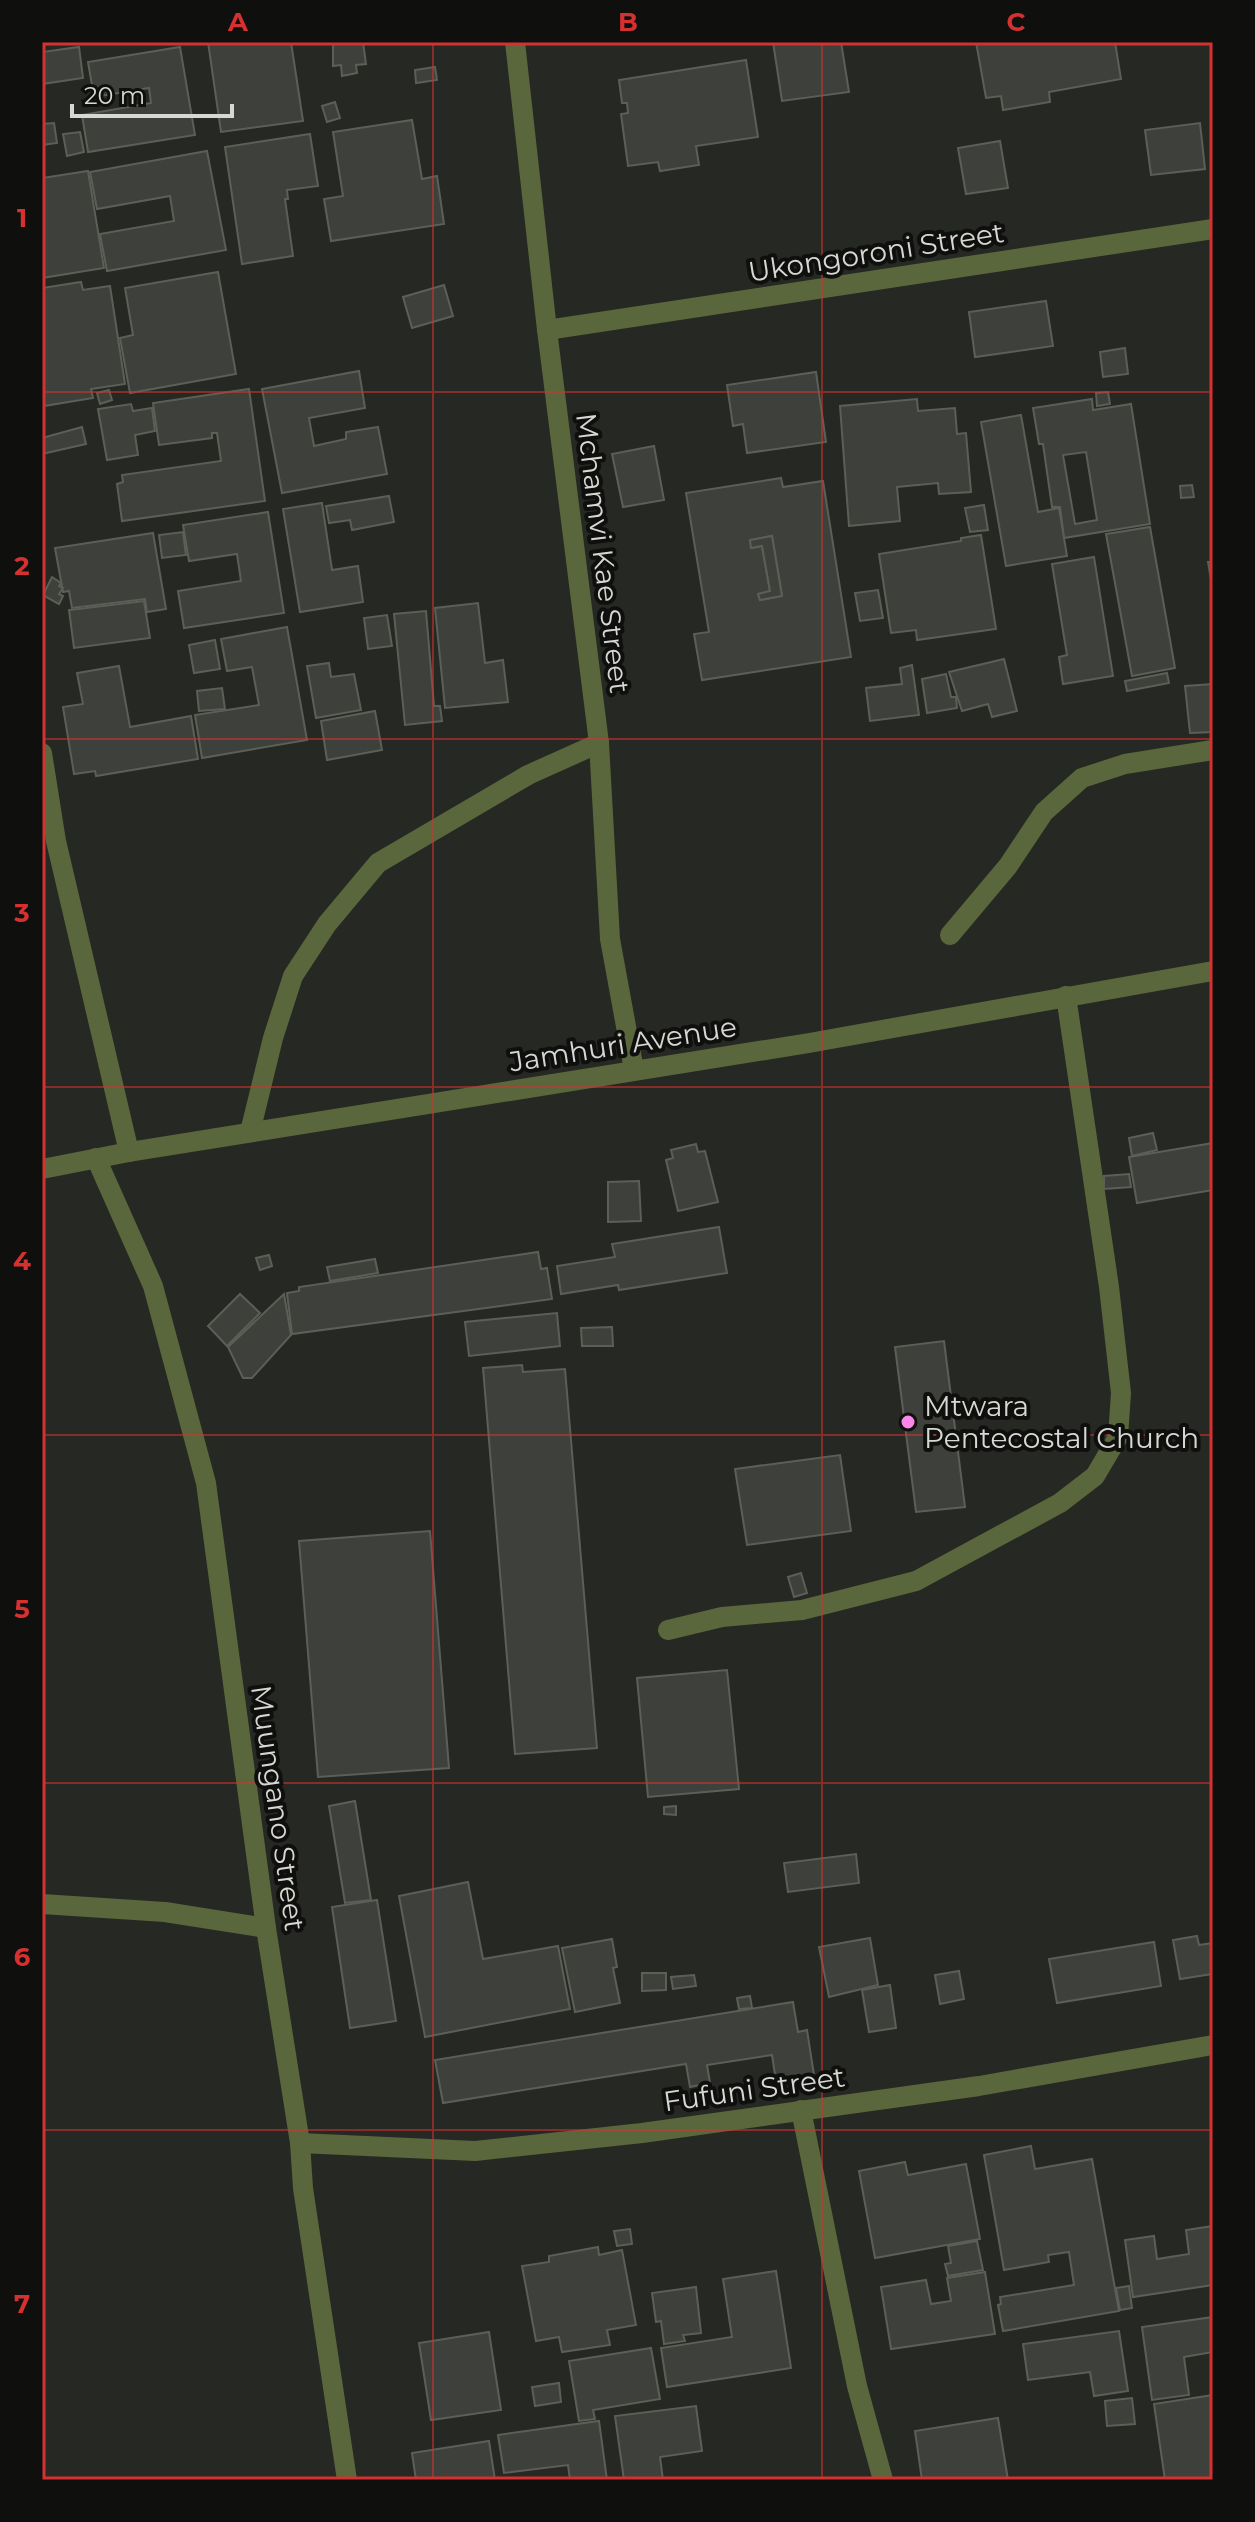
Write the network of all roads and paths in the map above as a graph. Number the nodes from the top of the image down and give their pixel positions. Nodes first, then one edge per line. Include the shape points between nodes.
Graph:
1 (515, 42) edge
2 (1213, 229) edge
3 (547, 330) junction
4 (599, 743) junction
5 (1213, 750) edge
6 (42, 753) edge
7 (950, 935) dead end
8 (1213, 971) edge
9 (1066, 996) junction
10 (634, 1070) junction
11 (250, 1132) junction
12 (129, 1152) junction
13 (96, 1158) junction
14 (42, 1169) edge
15 (668, 1630) dead end
16 (42, 1904) edge
17 (266, 1928) junction
18 (1213, 2045) edge
19 (801, 2110) junction
20 (300, 2143) junction
21 (347, 2480) edge
22 (883, 2480) edge

1 - 3 street, Mchamvi Kae Street
2 - 3 street, Ukongoroni Street
3 - 4 street, Mchamvi Kae Street
4 - 10 street, Mchamvi Kae Street via 610,939
4 - 11 street via 528,775 378,863 327,924 293,976
5 - 7 street via 1125,764 1082,778 1044,812 1008,866
6 - 12 street via 56,841
8 - 9 street, Jamhuri Avenue
9 - 10 street, Jamhuri Avenue
9 - 15 street via 1121,1393 1118,1437 1095,1476 1060,1503 916,1581 802,1610 722,1617
10 - 11 street, Jamhuri Avenue
11 - 12 street, Jamhuri Avenue
12 - 13 street, Jamhuri Avenue
13 - 14 street, Jamhuri Avenue
13 - 17 street, Muungano Street via 153,1286 206,1483
16 - 17 street via 165,1912
17 - 20 street, Muungano Street
18 - 19 street, Fufuni Street via 979,2086
19 - 20 street, Fufuni Street via 475,2151
19 - 22 street via 857,2386
20 - 21 street, Muungano Street

